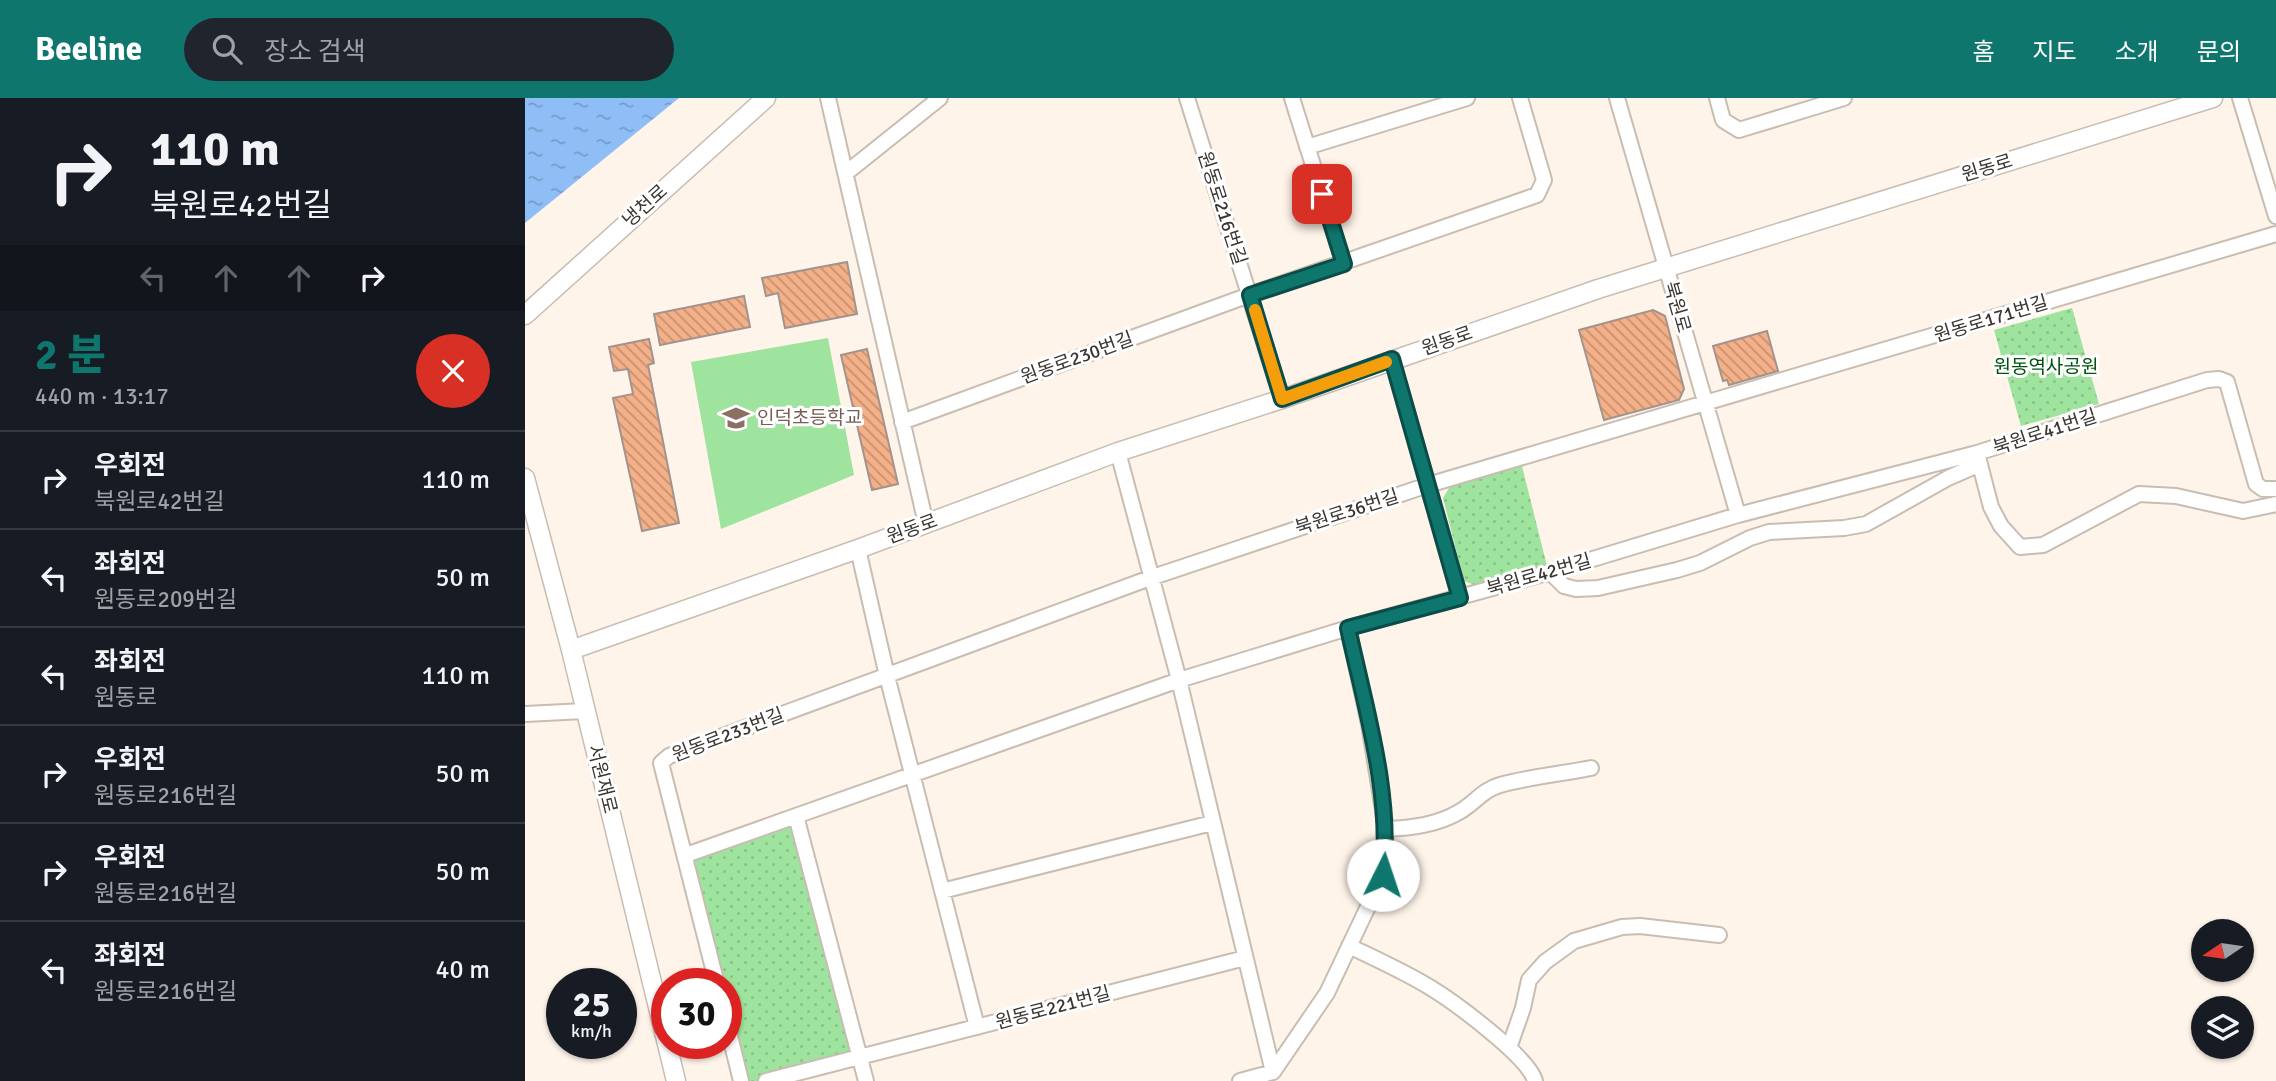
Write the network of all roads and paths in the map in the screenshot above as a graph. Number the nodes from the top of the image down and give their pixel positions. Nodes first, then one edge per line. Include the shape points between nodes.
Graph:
1 (766, 98) edge
2 (828, 98) edge
3 (940, 98) edge
4 (1187, 98) edge
5 (1292, 98) edge
6 (1467, 98) edge
7 (1520, 98) edge
8 (1617, 98) edge
9 (1717, 98) edge
10 (1844, 98) edge
11 (2213, 98) edge
12 (2240, 98) edge
13 (1307, 147) junction
14 (846, 173) junction
15 (2276, 216) edge
16 (2276, 234) edge
17 (1344, 264) junction
18 (1666, 268) junction
19 (1251, 295) junction
20 (525, 315) edge
21 (1392, 359) junction
22 (1282, 399) junction
23 (1705, 403) junction
24 (902, 422) junction
25 (1118, 452) junction
26 (1979, 458) junction
27 (525, 478) edge
28 (1428, 485) junction
29 (2276, 489) edge
30 (2276, 504) edge
31 (1738, 515) junction
32 (926, 524) junction
33 (858, 549) junction
34 (1550, 572) junction
35 (1150, 578) junction
36 (1460, 598) junction
37 (1348, 628) junction
38 (571, 650) junction
39 (887, 676) junction
40 (1179, 680) junction
41 (585, 710) junction
42 (525, 714) edge
43 (1591, 768) dead end
44 (913, 774) junction
45 (796, 816) junction
46 (1212, 823) junction
47 (1386, 829) junction
48 (686, 855) junction
49 (942, 891) junction
50 (1719, 935) dead end
51 (1349, 946) junction
52 (1245, 958) junction
53 (713, 968) edge
54 (977, 1027) junction
55 (1509, 1048) junction
56 (860, 1057) junction
57 (736, 1059) edge
58 (1273, 1072) junction
59 (676, 1081) edge
60 (741, 1081) edge
61 (766, 1081) edge
62 (866, 1081) edge
63 (1240, 1081) edge
64 (1535, 1081) edge

1 - 20 street, 냉천로
2 - 14 street
3 - 14 street
4 - 19 street, 원동로216번길
5 - 13 street
6 - 13 street
7 - 17 street via 1544,180 1537,195
8 - 18 street, 북원로
9 - 10 street via 1723,120 1739,130
11 - 18 street, 원동로
12 - 15 street
13 - 17 street
14 - 24 street
16 - 23 street, 원동로171번길
17 - 19 street
18 - 21 street, 원동로
18 - 23 street, 북원로
19 - 22 street, 원동로216번길
19 - 24 street, 원동로230번길
21 - 22 street, 원동로
21 - 28 street
22 - 25 street, 원동로
23 - 28 street, 북원로36번길
23 - 31 street, 북원로
24 - 32 street
25 - 32 street, 원동로
25 - 35 street
26 - 29 street, 북원로41번길 via 2219,379 2227,382 2256,484
26 - 30 street via 1991,507 2020,547 2043,545 2139,494 2176,496 2243,512
26 - 31 street, 북원로41번길
26 - 34 street via 1866,524 1769,532 1700,563 1598,588 1564,586
27 - 38 street, 서원재로
28 - 35 street, 북원로36번길
28 - 36 street
31 - 34 street, 북원로42번길
32 - 33 street, 원동로
33 - 38 street, 원동로
33 - 39 street
34 - 36 street, 북원로42번길
35 - 39 street
35 - 40 street
36 - 37 street, 북원로42번길
37 - 40 street, 북원로42번길
37 - 47 street
38 - 41 street, 서원재로
39 - 44 street
39 - 48 street, 원동로233번길 via 669,756 661,763
40 - 44 street
40 - 46 street
41 - 42 street
41 - 59 street, 서원재로
43 - 47 street via 1499,785 1440,821
44 - 45 street
44 - 49 street
45 - 48 street
45 - 56 street
46 - 49 street
46 - 52 street
47 - 51 street via 1383,875
48 - 53 street, 원동로233번길
49 - 54 street
50 - 55 street via 1640,926 1574,941 1529,980
51 - 55 street via 1431,988
51 - 58 street via 1327,993
52 - 54 street, 원동로221번길
52 - 58 street
54 - 56 street, 원동로221번길
55 - 64 street via 1526,1063
56 - 61 street, 원동로221번길
56 - 62 street
57 - 60 street
58 - 63 street

